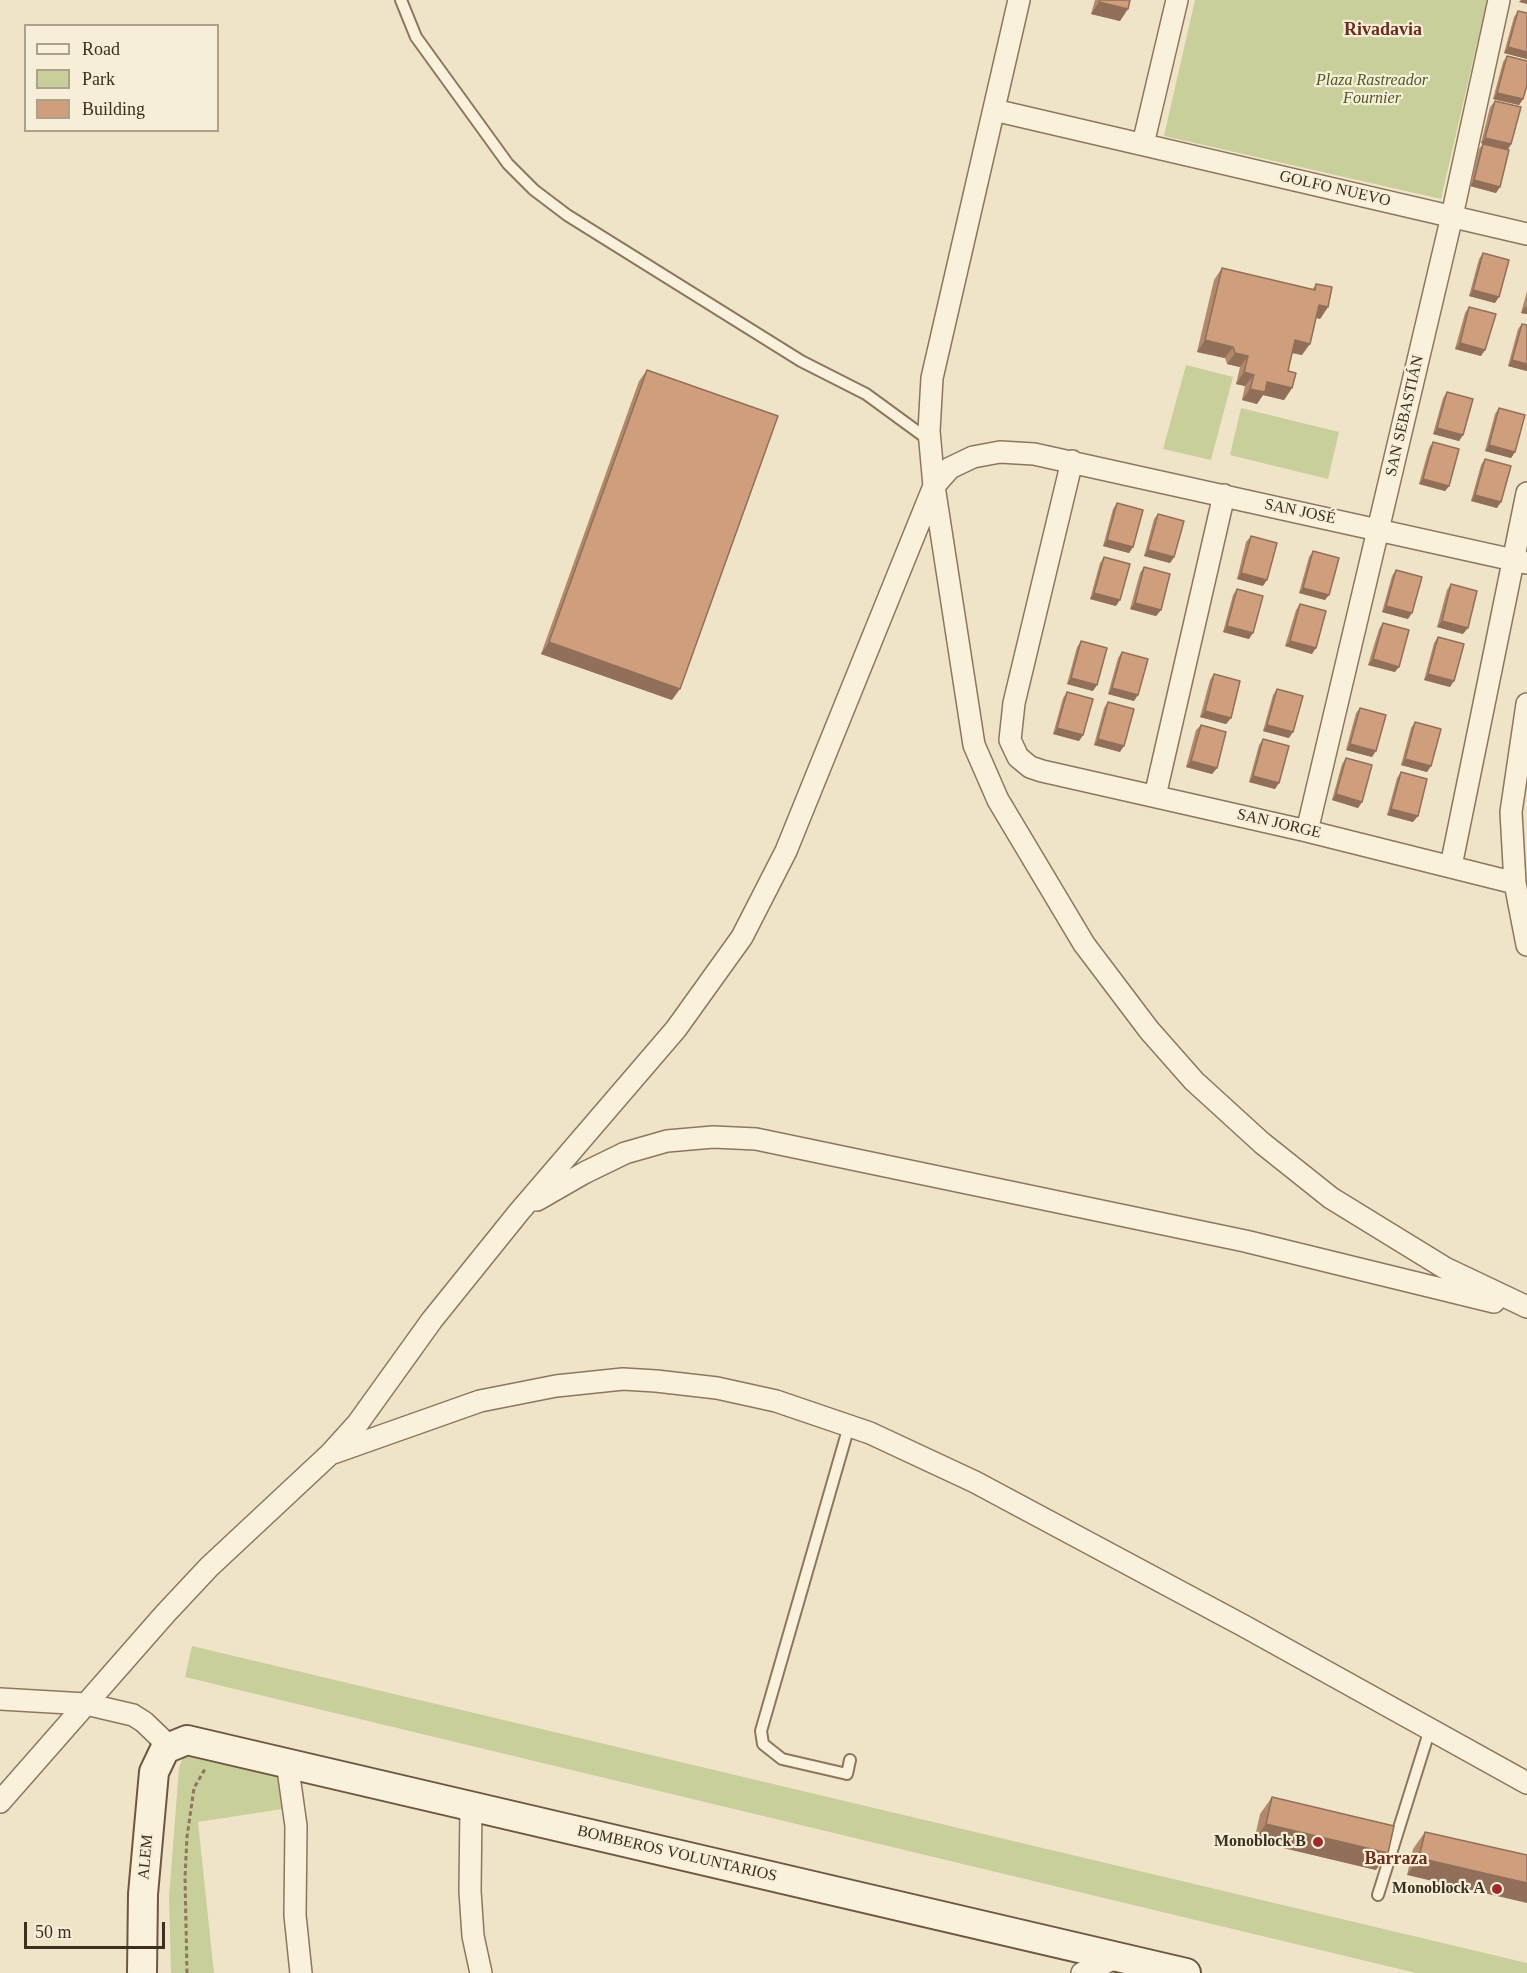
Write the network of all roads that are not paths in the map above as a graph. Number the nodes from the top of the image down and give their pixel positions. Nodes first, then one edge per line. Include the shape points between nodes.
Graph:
1 (401, 0) edge
2 (1019, 0) edge
3 (1177, 0) edge
4 (1499, 0) edge
5 (994, 110) junction
6 (1143, 144) junction
7 (1452, 216) junction
8 (1527, 234) edge
9 (930, 440) junction
10 (1072, 461) junction
11 (934, 486) junction
12 (1527, 493) edge
13 (1224, 495) junction
14 (1378, 529) junction
15 (1520, 561) edge
16 (1527, 704) edge
17 (1155, 796) junction
18 (1307, 831) junction
19 (1451, 866) junction
20 (1515, 883) junction
21 (1527, 945) edge
22 (519, 1212) junction
23 (1527, 1308) edge
24 (849, 1426) junction
25 (330, 1454) junction
26 (0, 1699) edge
27 (86, 1704) junction
28 (1430, 1729) junction
29 (169, 1746) junction
30 (850, 1760) dead end
31 (287, 1762) junction
32 (1527, 1783) edge
33 (0, 1802) edge
34 (471, 1806) junction
35 (1378, 1895) dead end
36 (1118, 1957) junction
37 (142, 1973) edge
38 (301, 1973) edge
39 (481, 1973) edge
40 (1082, 1973) edge
41 (1186, 1973) edge

1 - 9 lane via 416,36 508,164 534,190 567,215 801,361 866,394
2 - 5 street
3 - 6 street
4 - 7 street, SAN SEBASTIÁN
5 - 6 street, GOLFO NUEVO
5 - 9 street via 932,378
6 - 7 street, GOLFO NUEVO
7 - 8 street, GOLFO NUEVO
7 - 14 street, SAN SEBASTIÁN
9 - 11 street
10 - 11 street, SAN JOSÉ via 1000,452 973,457 950,468
10 - 13 street, SAN JOSÉ
10 - 17 street, SAN JORGE via 1010,740 1018,757 1030,767
11 - 22 street via 786,851 742,937 676,1029
11 - 23 street via 974,744 998,800 1084,944 1149,1030 1194,1081 1262,1143 1331,1198 1388,1235
12 - 15 street
13 - 14 street, SAN JOSÉ
13 - 17 street
14 - 15 street, SAN JOSÉ
14 - 18 street, SAN SEBASTIÁN
15 - 19 street
16 - 20 street via 1511,812
17 - 18 street, SAN JORGE
18 - 19 street, SAN JORGE
19 - 20 street, SAN JORGE
20 - 21 street
22 - 23 street via 625,1153 667,1141 756,1139 1245,1241
22 - 25 street
24 - 25 street via 776,1401 717,1388 623,1379 521,1391 480,1401
24 - 28 street via 1018,1504
24 - 30 lane via 761,1731 763,1744 782,1759 847,1774
25 - 27 street via 209,1567
26 - 27 street
27 - 29 street via 133,1715
27 - 33 street
28 - 32 street
28 - 35 lane
29 - 31 main road, BOMBEROS VOLUNTARIOS via 195,1741
29 - 37 main road, ALEM via 159,1759 153,1779 143,1894
31 - 34 main road, BOMBEROS VOLUNTARIOS
31 - 38 street via 296,1826 295,1915
34 - 36 main road, BOMBEROS VOLUNTARIOS
34 - 39 street via 470,1892
36 - 40 street
36 - 41 main road, BOMBEROS VOLUNTARIOS

